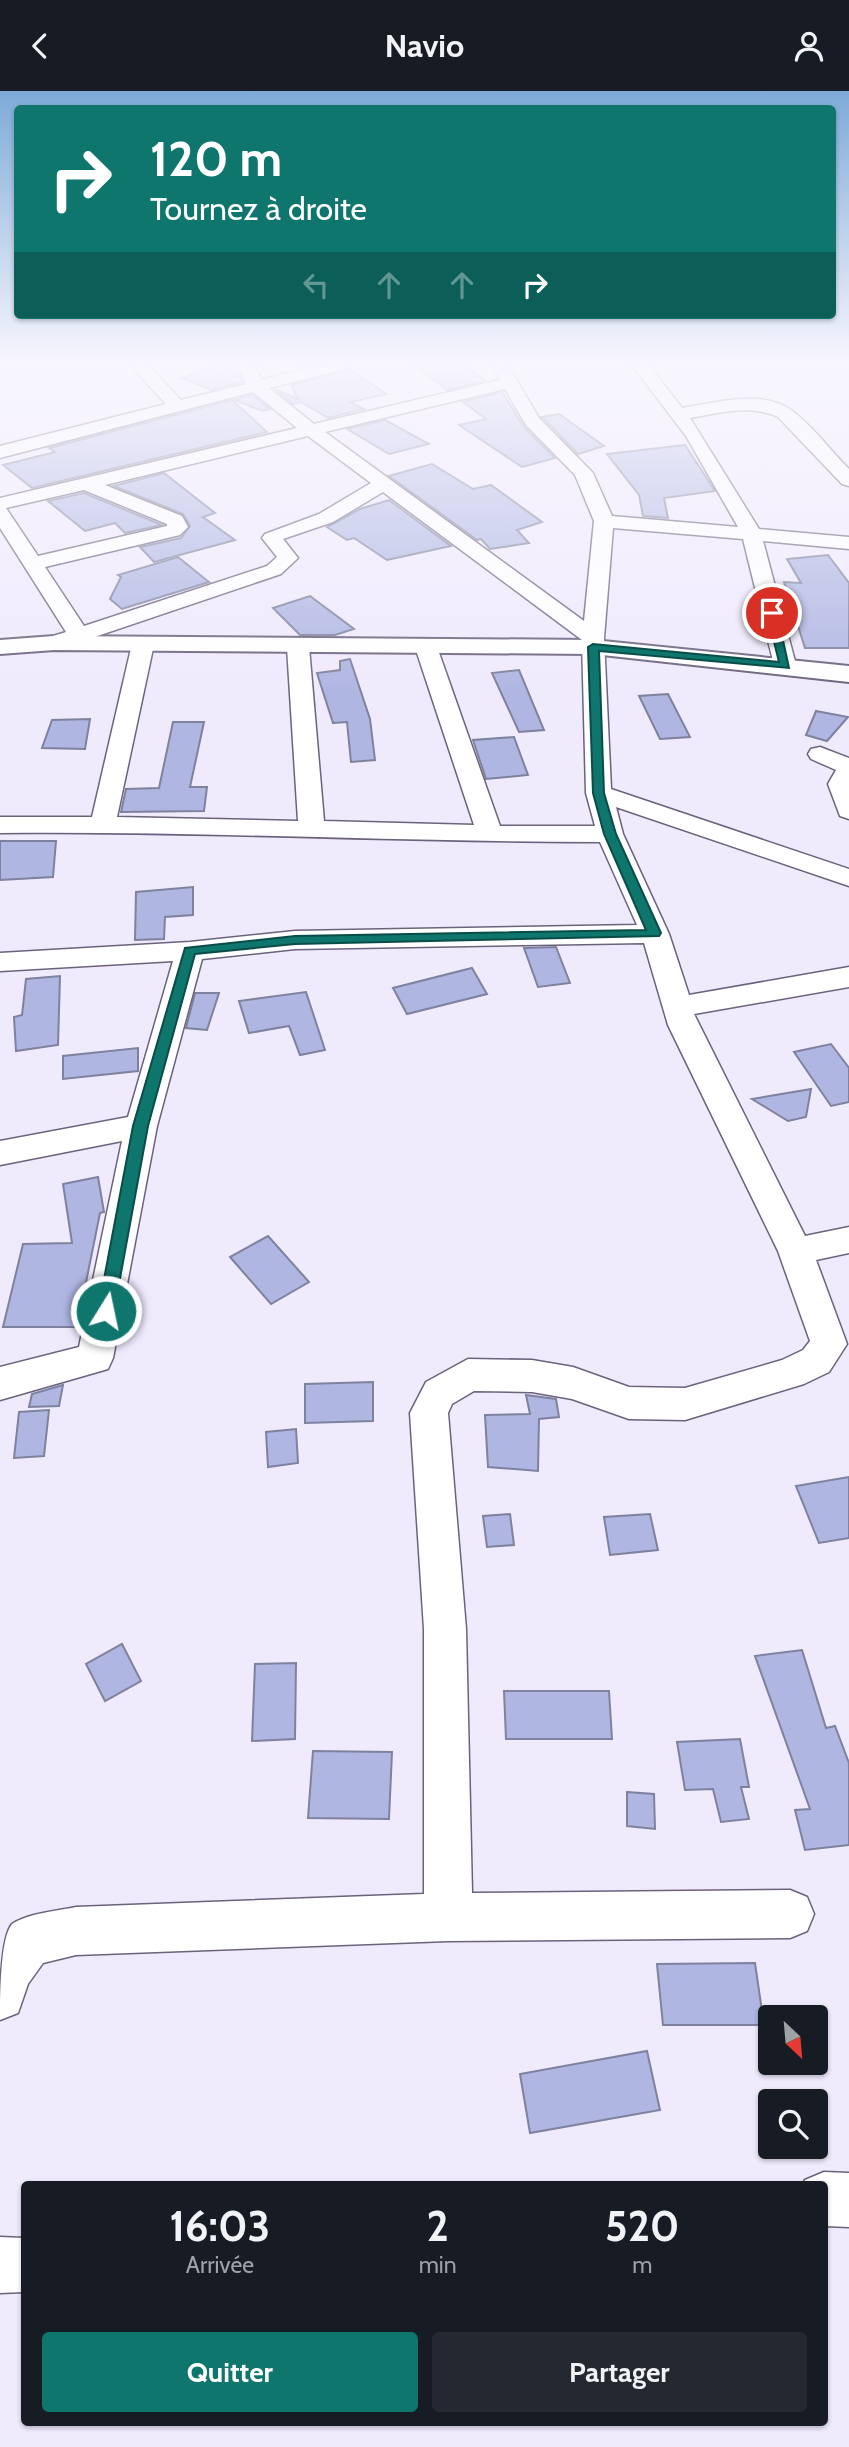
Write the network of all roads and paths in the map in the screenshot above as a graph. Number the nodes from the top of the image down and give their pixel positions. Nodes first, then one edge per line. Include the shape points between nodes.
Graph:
1 (128, 474) edge
2 (370, 474) edge
3 (584, 474) edge
4 (717, 474) edge
5 (86, 484) junction
6 (384, 484) junction
7 (0, 504) edge
8 (0, 513) edge
9 (604, 521) junction
10 (751, 533) junction
11 (849, 543) edge
12 (34, 563) junction
13 (79, 635) junction
14 (54, 643) junction
15 (593, 643) junction
16 (143, 644) junction
17 (298, 647) junction
18 (426, 647) junction
19 (0, 648) edge
20 (785, 666) junction
21 (849, 674) edge
22 (820, 754) dead end
23 (849, 767) edge
24 (599, 793) junction
25 (849, 811) edge
26 (103, 823) junction
27 (0, 825) edge
28 (312, 830) junction
29 (610, 834) junction
30 (490, 835) junction
31 (849, 878) edge
32 (654, 933) junction
33 (190, 951) junction
34 (0, 962) edge
35 (849, 977) edge
36 (677, 1007) junction
37 (141, 1126) junction
38 (0, 1153) edge
39 (849, 1240) edge
40 (795, 1251) junction
41 (0, 1384) edge
42 (790, 1914) dead end
43 (448, 1917) junction
44 (0, 1995) edge
45 (828, 2199) edge
46 (849, 2200) edge
47 (0, 2265) edge
48 (21, 2265) edge

1 - 5 street
2 - 6 street
3 - 9 street
4 - 10 street
5 - 7 street
5 - 12 street via 175,520 178,527
6 - 13 street via 326,518 272,538 288,558 274,570
6 - 15 street
8 - 12 street
9 - 10 street
9 - 15 street
10 - 11 street
10 - 20 street
12 - 13 street
13 - 14 street
14 - 16 street
14 - 19 street
15 - 18 street
15 - 20 street
15 - 24 street
16 - 17 street
16 - 26 street
17 - 18 street
17 - 28 street
18 - 30 street
20 - 21 street
22 - 23 street
23 - 25 street via 841,784
24 - 29 street
24 - 31 street
26 - 27 street
26 - 28 street
28 - 30 street
29 - 30 street
29 - 32 street
32 - 33 street via 295,940
32 - 36 street
33 - 34 street
33 - 37 street
35 - 36 street
36 - 40 street
37 - 38 street
37 - 41 street via 95,1358
39 - 40 street
40 - 43 street via 829,1345 816,1361 791,1373 685,1404 629,1403 573,1383 531,1375 468,1375 439,1393 429,1413 445,1629
42 - 43 street
43 - 44 street via 76,1931 29,1941 8,1971
45 - 46 street
47 - 48 street

